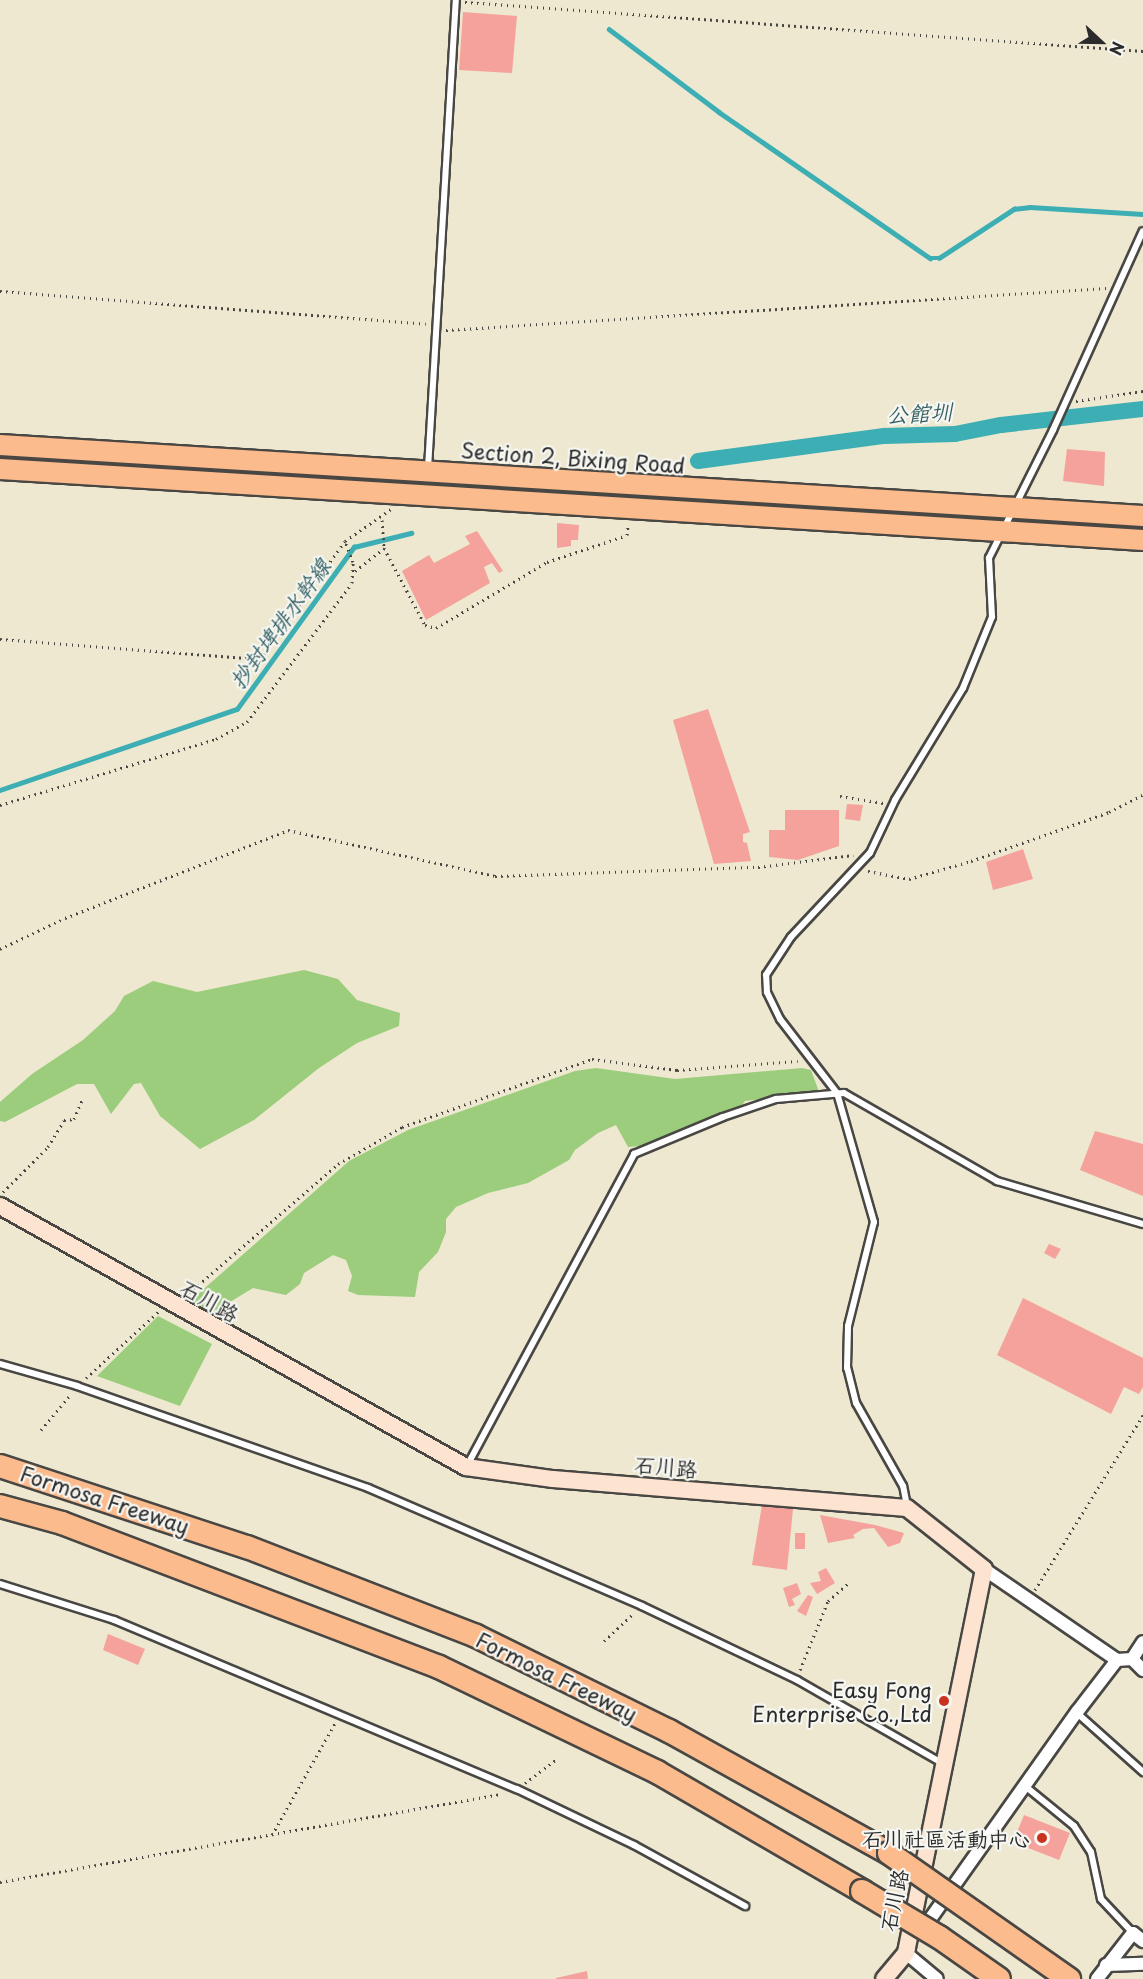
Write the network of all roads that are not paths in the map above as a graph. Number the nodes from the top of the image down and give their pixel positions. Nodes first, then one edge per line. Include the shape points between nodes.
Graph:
1 (456, 1) edge
2 (1143, 231) edge
3 (0, 446) edge
4 (0, 469) edge
5 (424, 475) junction
6 (1014, 509) junction
7 (1143, 516) edge
8 (1002, 532) junction
9 (1143, 540) edge
10 (837, 1093) junction
11 (0, 1206) edge
12 (1143, 1224) edge
13 (0, 1364) edge
14 (0, 1466) edge
15 (466, 1467) junction
16 (0, 1506) edge
17 (907, 1508) junction
18 (984, 1569) junction
19 (0, 1584) edge
20 (1143, 1642) edge
21 (1132, 1659) junction
22 (1117, 1660) junction
23 (1143, 1670) edge
24 (1077, 1712) junction
25 (944, 1764) junction
26 (1143, 1772) edge
27 (1025, 1786) junction
28 (745, 1906) dead end
29 (939, 1936) junction
30 (1138, 1937) edge
31 (906, 1953) junction
32 (1143, 1964) edge
33 (1106, 1965) junction
34 (884, 1979) edge
35 (937, 1979) edge
36 (980, 1979) edge
37 (999, 1979) edge
38 (1069, 1979) edge
39 (1097, 1979) edge

1 - 5 lane via 439,330
2 - 6 lane
3 - 5 main road, Section 2, Bixing Road
4 - 8 main road
5 - 6 main road, Section 2, Bixing Road
6 - 7 main road, Section 2, Bixing Road
6 - 8 lane
8 - 9 main road
8 - 10 lane via 989,558 992,617 963,688 892,805 870,853 791,937 766,975 767,992 780,1019
10 - 12 lane via 887,1115 997,1181
10 - 15 lane via 776,1099 634,1154
10 - 17 lane via 874,1222 849,1326 848,1368 856,1403 903,1486
11 - 15 street, 石川路
13 - 25 lane via 77,1386 368,1488 642,1606 797,1680
14 - 38 highway, Formosa Freeway, bridge via 247,1547 476,1636 669,1731 889,1852
15 - 17 street, 石川路 via 553,1479
16 - 29 highway, Formosa Freeway, bridge via 62,1523 439,1667 657,1772
17 - 18 street
18 - 22 street
18 - 25 street, 石川路
19 - 28 lane via 114,1620 517,1790 634,1845
20 - 21 street
21 - 22 street
21 - 23 street
22 - 24 street
24 - 26 lane
24 - 27 street
25 - 31 street, 石川路
27 - 30 lane via 1074,1826 1091,1852 1101,1899
27 - 31 street
29 - 36 highway, bridge
29 - 37 highway, Formosa Freeway, bridge
30 - 33 street
31 - 34 street
31 - 35 street
32 - 33 street
33 - 39 street

